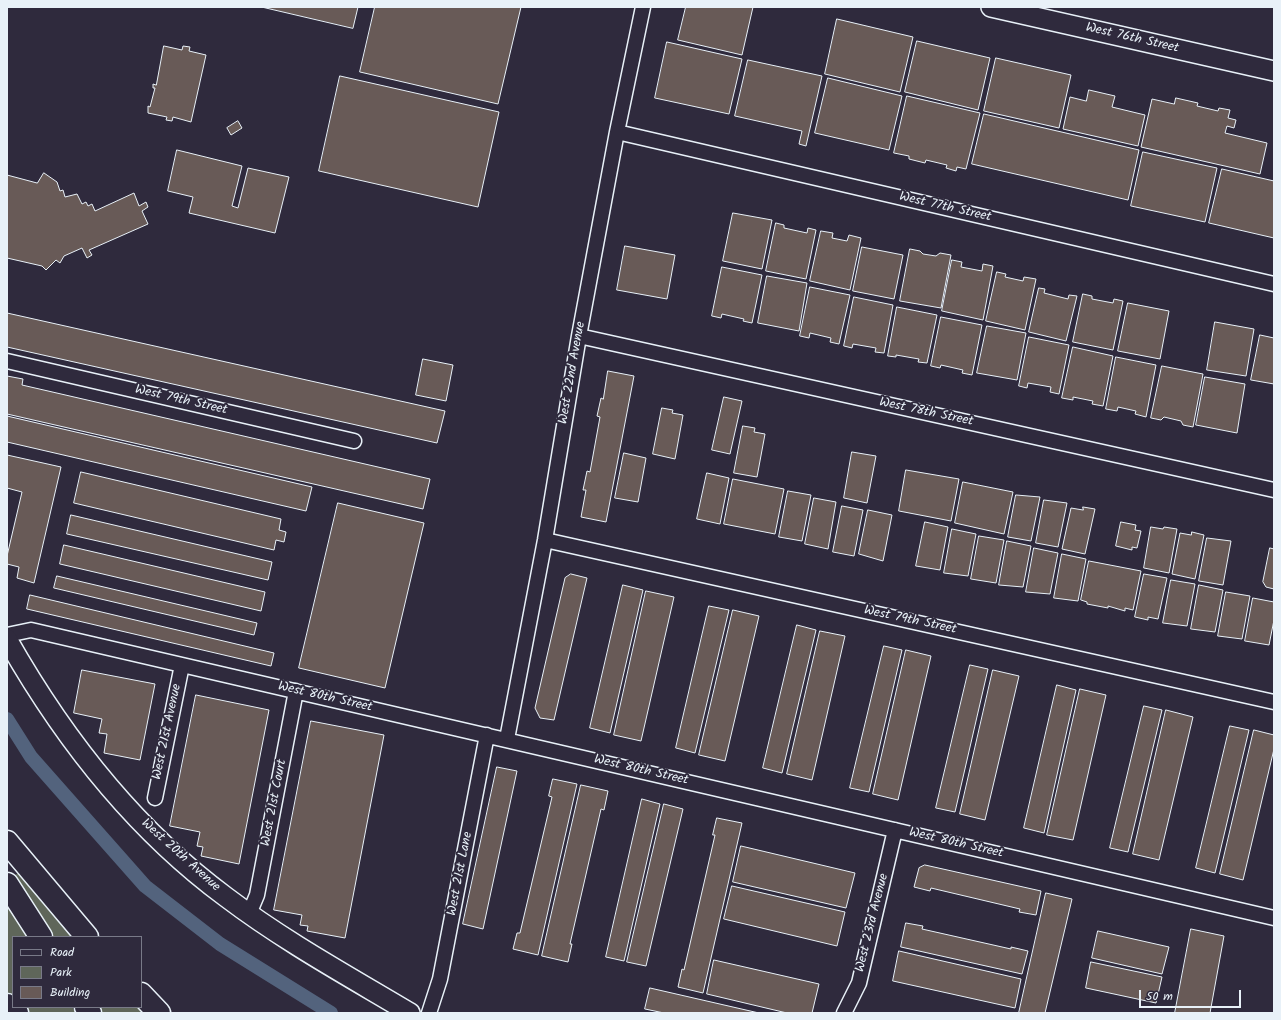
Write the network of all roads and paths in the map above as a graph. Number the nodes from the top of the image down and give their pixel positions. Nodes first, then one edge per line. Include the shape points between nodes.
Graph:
1 (643, 7) edge
2 (991, 7) edge
3 (1274, 71) edge
4 (617, 132) junction
5 (1274, 284) edge
6 (579, 336) junction
7 (7, 361) edge
8 (354, 441) dead end
9 (1274, 490) edge
10 (545, 540) junction
11 (7, 635) edge
12 (7, 639) edge
13 (182, 665) junction
14 (296, 691) junction
15 (1274, 702) edge
16 (487, 735) junction
17 (507, 739) junction
18 (155, 798) dead end
19 (895, 830) junction
20 (7, 842) edge
21 (7, 884) edge
22 (249, 914) junction
23 (1274, 918) edge
24 (40, 936) edge
25 (86, 936) edge
26 (142, 995) edge
27 (7, 1005) edge
28 (17, 1013) edge
29 (159, 1013) edge
30 (410, 1013) edge
31 (429, 1013) edge
32 (844, 1013) edge

1 - 4 street, West 22nd Avenue
2 - 3 street, West 76th Street
4 - 5 street, West 77th Street
4 - 6 street, West 22nd Avenue
6 - 9 street, West 78th Street
6 - 10 street, West 22nd Avenue
7 - 8 street, West 79th Street
10 - 15 street, West 79th Street
10 - 17 street, West 22nd Avenue
11 - 13 street, West 80th Street via 31,630
12 - 22 street, West 20th Avenue via 57,721 112,791 171,852
13 - 14 street, West 80th Street
13 - 18 street, West 21st Avenue
14 - 16 street, West 80th Street
14 - 22 street, West 21st Court via 257,895
16 - 17 street, West 80th Street
16 - 31 street, West 21st Lane via 440,979
17 - 19 street, West 80th Street
19 - 23 street, West 80th Street
19 - 32 street, West 23rd Avenue via 859,983
20 - 25 highway
21 - 24 highway
22 - 30 street, West 20th Avenue
26 - 29 highway
27 - 28 highway

